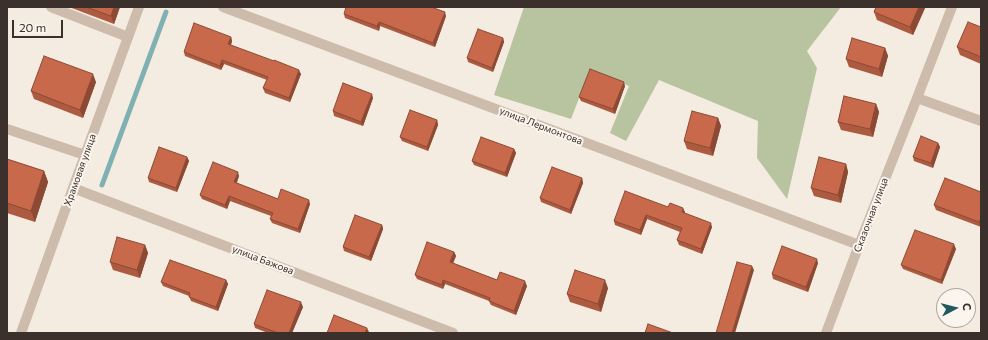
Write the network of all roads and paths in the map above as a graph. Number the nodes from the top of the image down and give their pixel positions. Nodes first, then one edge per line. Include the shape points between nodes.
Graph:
1 (51, 7) edge
2 (139, 7) edge
3 (223, 7) edge
4 (952, 7) edge
5 (128, 37) junction
6 (917, 98) junction
7 (981, 121) edge
8 (7, 129) edge
9 (85, 155) junction
10 (73, 188) junction
11 (858, 245) junction
12 (21, 333) edge
13 (453, 333) edge
14 (826, 333) edge

1 - 5 street
2 - 5 street, Храмовая улица
3 - 11 street, улица Лермонтова
4 - 6 street, Сказочная улица
5 - 9 street, Храмовая улица
6 - 7 street
6 - 11 street, Сказочная улица
8 - 9 street
9 - 10 street, Храмовая улица
10 - 12 street, Храмовая улица
10 - 13 street, улица Бажова
11 - 14 street, Сказочная улица

